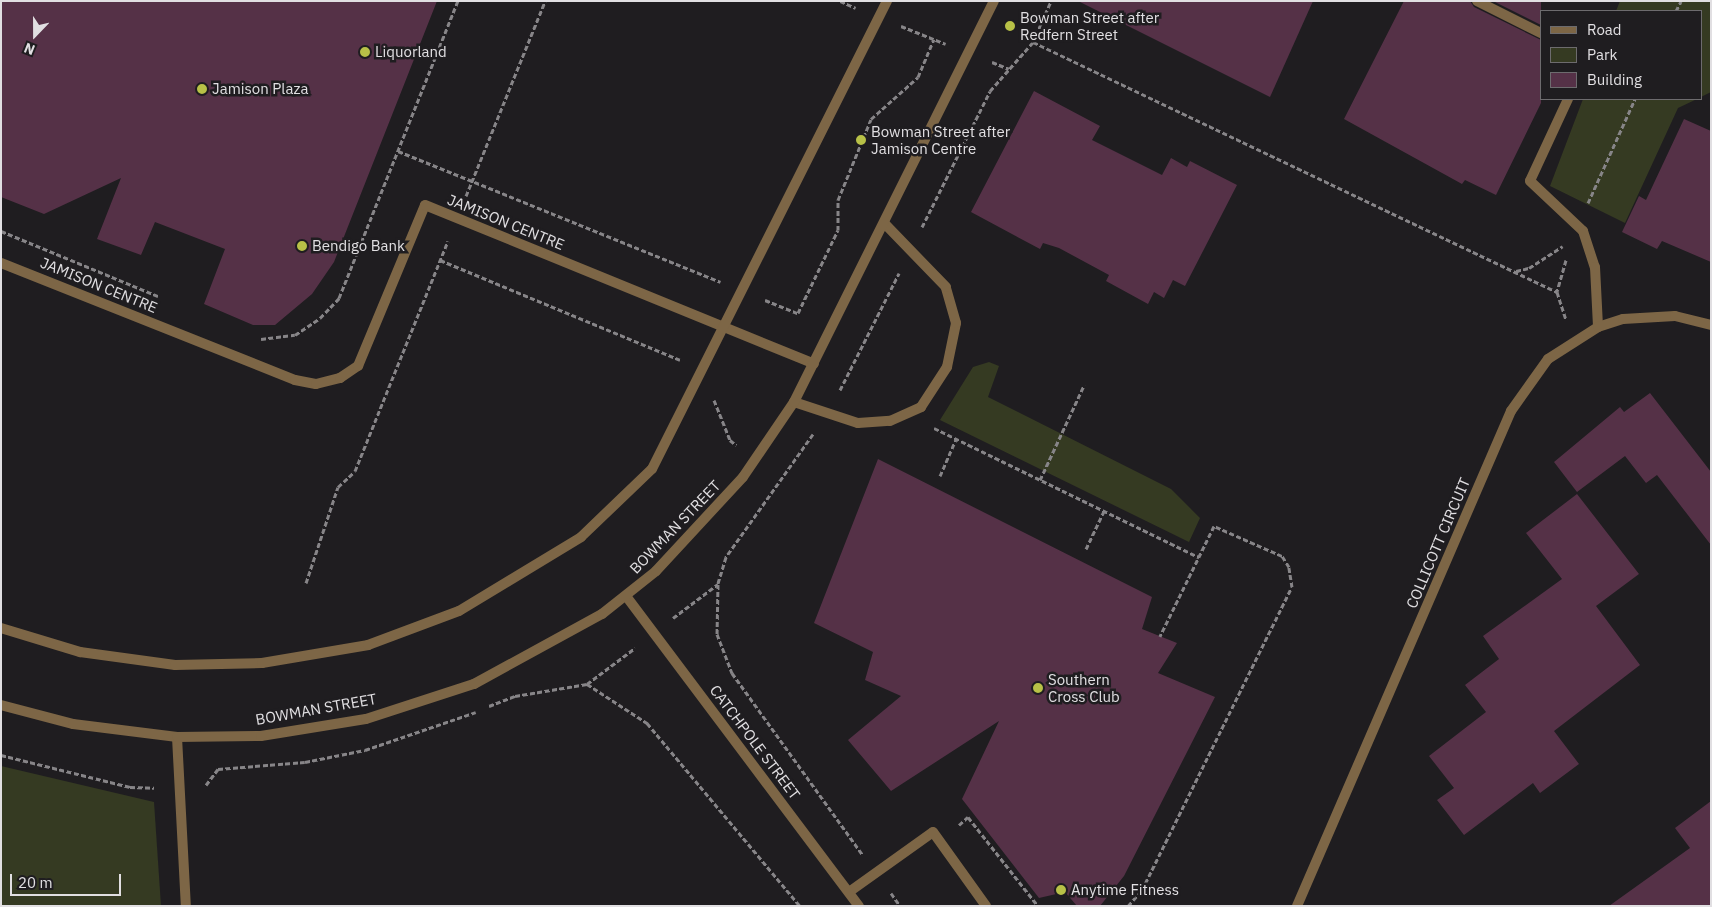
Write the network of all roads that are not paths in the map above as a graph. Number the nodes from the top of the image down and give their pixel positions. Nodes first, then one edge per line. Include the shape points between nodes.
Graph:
1 (887, 1) edge
2 (994, 1) edge
3 (1477, 1) edge
4 (1540, 32) edge
5 (1568, 100) edge
6 (884, 223) junction
7 (1, 263) edge
8 (1711, 326) edge
9 (724, 327) junction
10 (1598, 327) junction
11 (814, 364) junction
12 (794, 402) junction
13 (626, 596) junction
14 (1, 628) edge
15 (1, 705) edge
16 (177, 737) junction
17 (849, 892) junction
18 (186, 906) edge
19 (860, 906) edge
20 (986, 906) edge
21 (1297, 906) edge

1 - 9 street
2 - 6 street, BOWMAN STREET
3 - 4 street
5 - 10 street via 1530,181 1583,231 1595,267
6 - 11 street, BOWMAN STREET
6 - 12 street via 946,287 956,323 947,367 921,407 890,421 858,423
7 - 9 street, JAMISON CENTRE via 295,380 316,384 340,378 358,366 425,205
8 - 10 street, COLLICOTT CIRCUIT via 1676,316 1623,319
9 - 11 street, JAMISON CENTRE
9 - 14 street via 652,469 581,537 459,611 368,645 262,663 175,664 80,652
10 - 21 street, COLLICOTT CIRCUIT via 1548,359 1512,411
11 - 12 street, BOWMAN STREET
12 - 13 street, BOWMAN STREET via 754,460 663,564
13 - 16 street, BOWMAN STREET via 602,614 474,684 366,719 261,736
13 - 17 street, CATCHPOLE STREET
15 - 16 street, BOWMAN STREET via 73,724
16 - 18 street
17 - 19 street, CATCHPOLE STREET
17 - 20 street via 932,832

